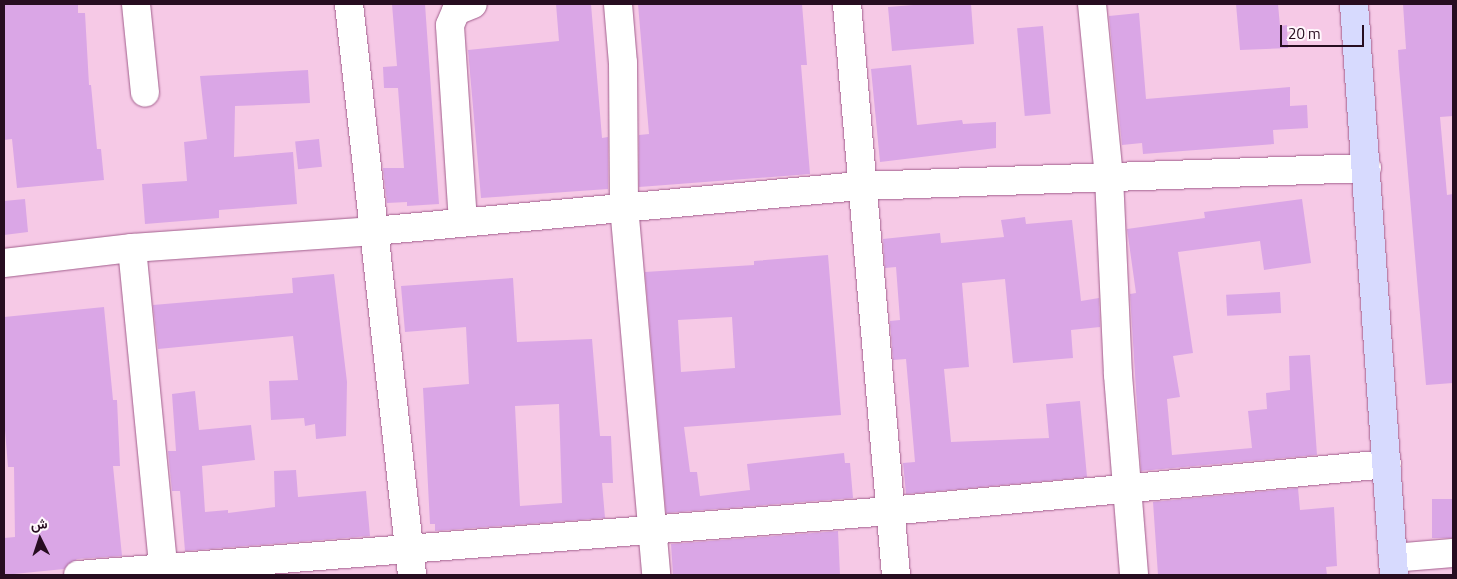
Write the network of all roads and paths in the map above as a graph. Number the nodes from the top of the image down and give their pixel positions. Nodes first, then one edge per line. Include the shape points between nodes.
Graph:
1 (136, 4) edge
2 (350, 4) edge
3 (473, 4) edge
4 (618, 4) edge
5 (847, 4) edge
6 (1092, 4) edge
7 (1354, 4) edge
8 (145, 93) dead end
9 (1367, 168) junction
10 (1109, 176) junction
11 (861, 186) junction
12 (624, 206) junction
13 (463, 222) junction
14 (374, 231) junction
15 (132, 248) junction
16 (4, 263) edge
17 (1387, 464) junction
18 (1130, 489) junction
19 (889, 511) junction
20 (652, 530) junction
21 (1453, 554) edge
22 (411, 563) edge
23 (1393, 567) edge
24 (163, 572) edge
25 (78, 575) edge
26 (656, 575) edge
27 (896, 575) edge
28 (1134, 575) edge

1 - 8 street
2 - 14 street
3 - 13 street via 456,11 450,25
4 - 12 street via 623,63
5 - 11 street
6 - 10 street
7 - 9 main road
9 - 10 street
9 - 17 main road
10 - 11 street
10 - 18 street via 1118,375
11 - 12 street
11 - 19 street
12 - 13 street
12 - 20 street
13 - 14 street
14 - 15 street
14 - 22 street
15 - 16 street
15 - 24 street
17 - 18 street
17 - 23 main road
18 - 19 street
18 - 28 street
19 - 20 street
19 - 27 street
20 - 22 street
20 - 26 street
21 - 23 street
22 - 24 street
24 - 25 street

